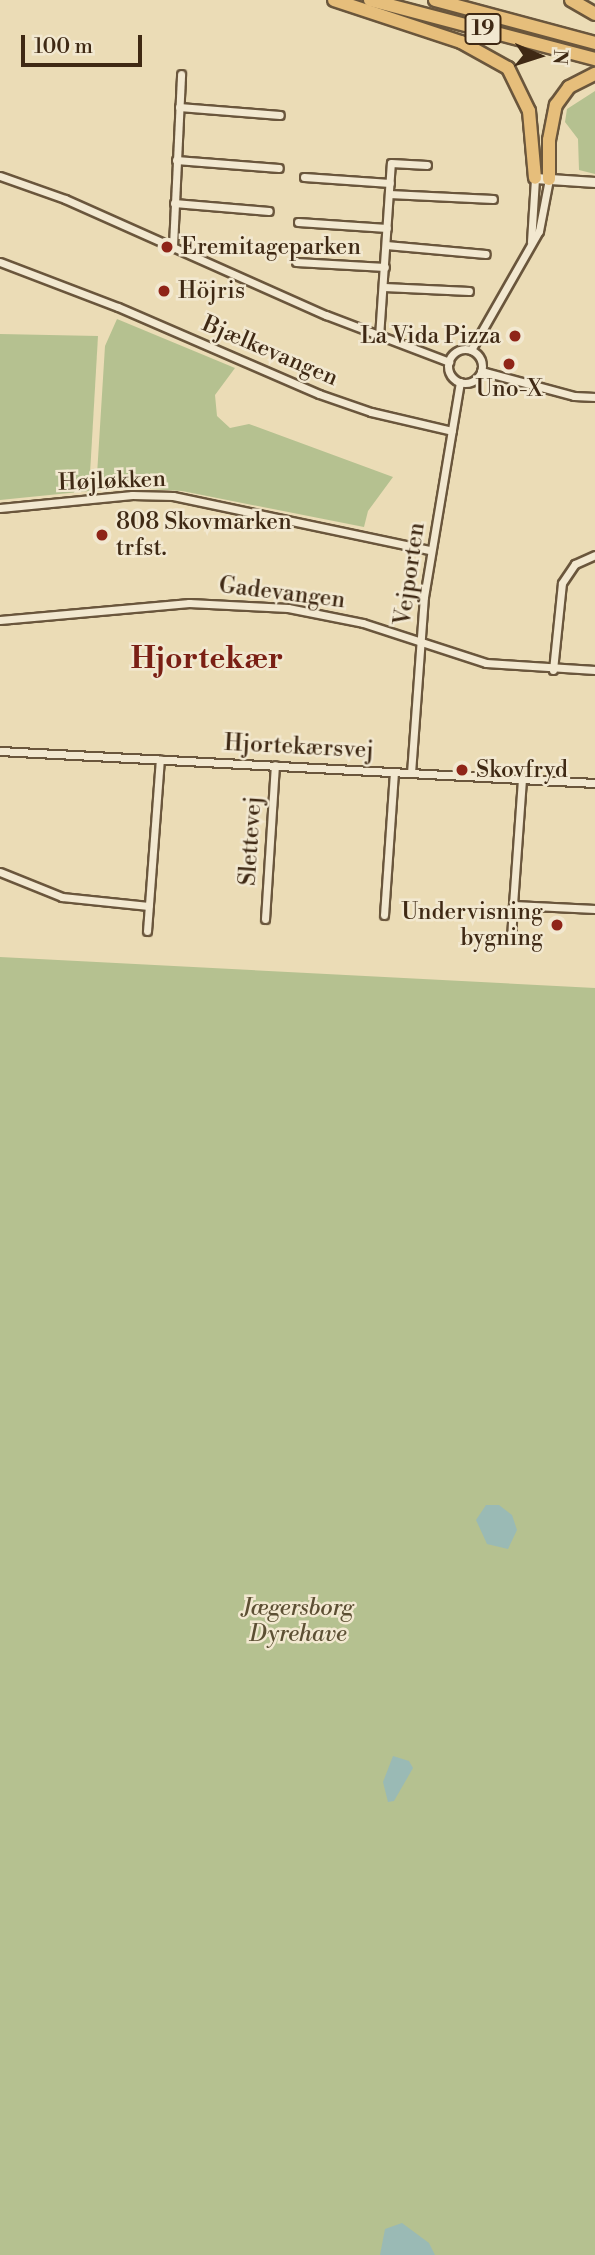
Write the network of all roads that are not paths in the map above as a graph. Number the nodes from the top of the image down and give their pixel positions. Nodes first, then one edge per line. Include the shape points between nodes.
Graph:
1 (334, 0) edge
2 (370, 0) edge
3 (435, 0) edge
4 (571, 0) edge
5 (595, 14) edge
6 (595, 43) edge
7 (595, 59) edge
8 (181, 74) dead end
9 (595, 75) edge
10 (179, 107) junction
11 (280, 115) dead end
12 (176, 160) junction
13 (427, 165) dead end
14 (279, 168) dead end
15 (0, 176) edge
16 (304, 177) dead end
17 (535, 178) junction
18 (549, 179) junction
19 (595, 182) edge
20 (390, 183) junction
21 (389, 194) junction
22 (494, 200) dead end
23 (174, 203) junction
24 (269, 211) dead end
25 (298, 222) dead end
26 (387, 228) junction
27 (386, 245) junction
28 (173, 246) junction
29 (530, 249) junction
30 (486, 254) dead end
31 (0, 262) edge
32 (296, 262) dead end
33 (385, 268) junction
34 (384, 287) junction
35 (470, 291) dead end
36 (379, 337) junction
37 (471, 350) junction
38 (449, 362) junction
39 (481, 371) junction
40 (460, 382) junction
41 (595, 397) edge
42 (452, 431) junction
43 (0, 508) edge
44 (430, 550) junction
45 (595, 555) edge
46 (0, 620) edge
47 (420, 641) junction
48 (553, 670) junction
49 (595, 670) edge
50 (0, 751) edge
51 (160, 759) junction
52 (275, 765) junction
53 (394, 772) junction
54 (411, 773) junction
55 (522, 779) junction
56 (595, 783) edge
57 (0, 872) edge
58 (513, 905) junction
59 (149, 906) junction
60 (595, 909) edge
61 (384, 915) dead end
62 (265, 919) dead end
63 (147, 931) dead end
64 (511, 941) dead end

1 - 17 highway via 461,42 508,68 529,111
2 - 7 highway, 19
3 - 6 highway, 19
4 - 5 highway
8 - 10 street
9 - 18 highway via 569,87 555,104
10 - 11 street
10 - 12 street
12 - 14 street
12 - 23 street
13 - 20 street via 391,163
15 - 28 street
16 - 20 street
17 - 18 street
17 - 29 street
18 - 19 street
18 - 29 street via 544,214
20 - 21 street
21 - 22 street
21 - 26 street
23 - 24 street
23 - 28 street
25 - 26 street
26 - 27 street
27 - 30 street
27 - 33 street
28 - 36 street
29 - 37 street
31 - 42 street, Bjælkevangen via 106,302 319,394 394,419
32 - 33 street
33 - 34 street
34 - 35 street
34 - 36 street
36 - 38 street
37 - 38 street via 457,351
37 - 39 street via 481,359
38 - 40 street via 452,376
39 - 40 street via 473,381
39 - 41 street via 574,396
40 - 42 street, Vejporten
42 - 44 street, Vejporten
43 - 44 street, Højløkken via 132,495 173,496
44 - 47 street, Vejporten
45 - 48 street via 575,564 562,583
46 - 47 street, Gadevangen via 147,605 235,604 326,614
47 - 48 street, Gadevangen via 492,664
47 - 54 street, Vejporten
48 - 49 street, Gadevangen
50 - 51 street, Hjortekærsvej
51 - 52 street, Hjortekærsvej
51 - 59 street
52 - 53 street, Hjortekærsvej
52 - 62 street, Slettevej
53 - 54 street, Hjortekærsvej
53 - 61 street
54 - 55 street, Hjortekærsvej
55 - 56 street, Hjortekærsvej
55 - 58 street
57 - 59 street via 62,897
58 - 60 street
58 - 64 street
59 - 63 street

